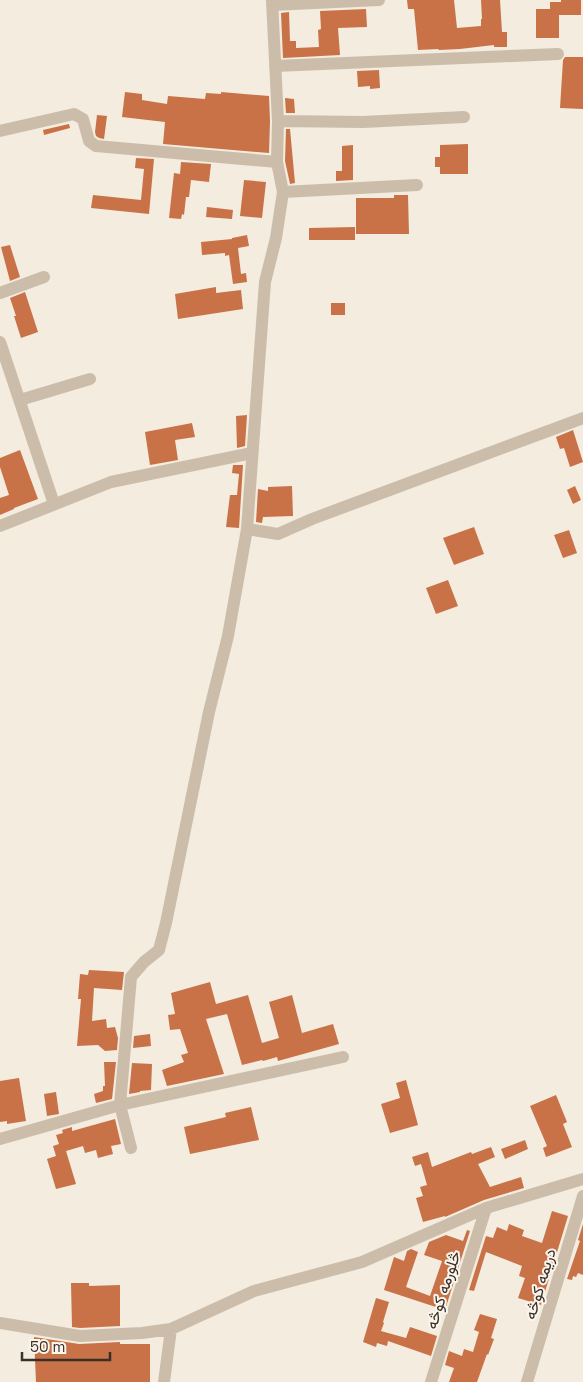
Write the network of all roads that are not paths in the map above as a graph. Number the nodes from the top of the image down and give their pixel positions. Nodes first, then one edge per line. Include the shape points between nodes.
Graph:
1 (379, 0) edge
2 (272, 2) edge
3 (558, 54) dead end
4 (275, 66) junction
5 (464, 118) dead end
6 (278, 121) junction
7 (0, 131) edge
8 (277, 162) junction
9 (417, 185) dead end
10 (283, 192) junction
11 (44, 277) dead end
12 (0, 293) edge
13 (0, 342) edge
14 (90, 379) dead end
15 (20, 400) junction
16 (583, 418) edge
17 (252, 453) junction
18 (54, 504) junction
19 (0, 526) edge
20 (247, 529) junction
21 (343, 1057) dead end
22 (120, 1105) junction
23 (0, 1139) edge
24 (132, 1148) dead end
25 (583, 1179) edge
26 (583, 1196) edge
27 (486, 1208) junction
28 (0, 1323) edge
29 (171, 1329) junction
30 (164, 1382) edge
31 (430, 1382) edge
32 (527, 1382) edge

1 - 2 street
2 - 4 street
3 - 4 street
4 - 6 street
5 - 6 street
6 - 8 street
7 - 8 street via 74,114 82,119 89,141 96,146
8 - 10 street
9 - 10 street
10 - 17 street via 265,282
11 - 12 street
13 - 15 street
14 - 15 street
15 - 18 street
16 - 20 street via 278,534
17 - 18 street via 111,482
17 - 20 street
18 - 19 street
20 - 22 street via 228,636 159,950 131,976
21 - 22 street
22 - 23 street
22 - 24 street
25 - 27 street
26 - 32 street, دریمه کوڅه
27 - 29 street via 362,1262 254,1291
27 - 31 street, څلورمه کوڅه
28 - 29 street via 80,1336 142,1334
29 - 30 street

